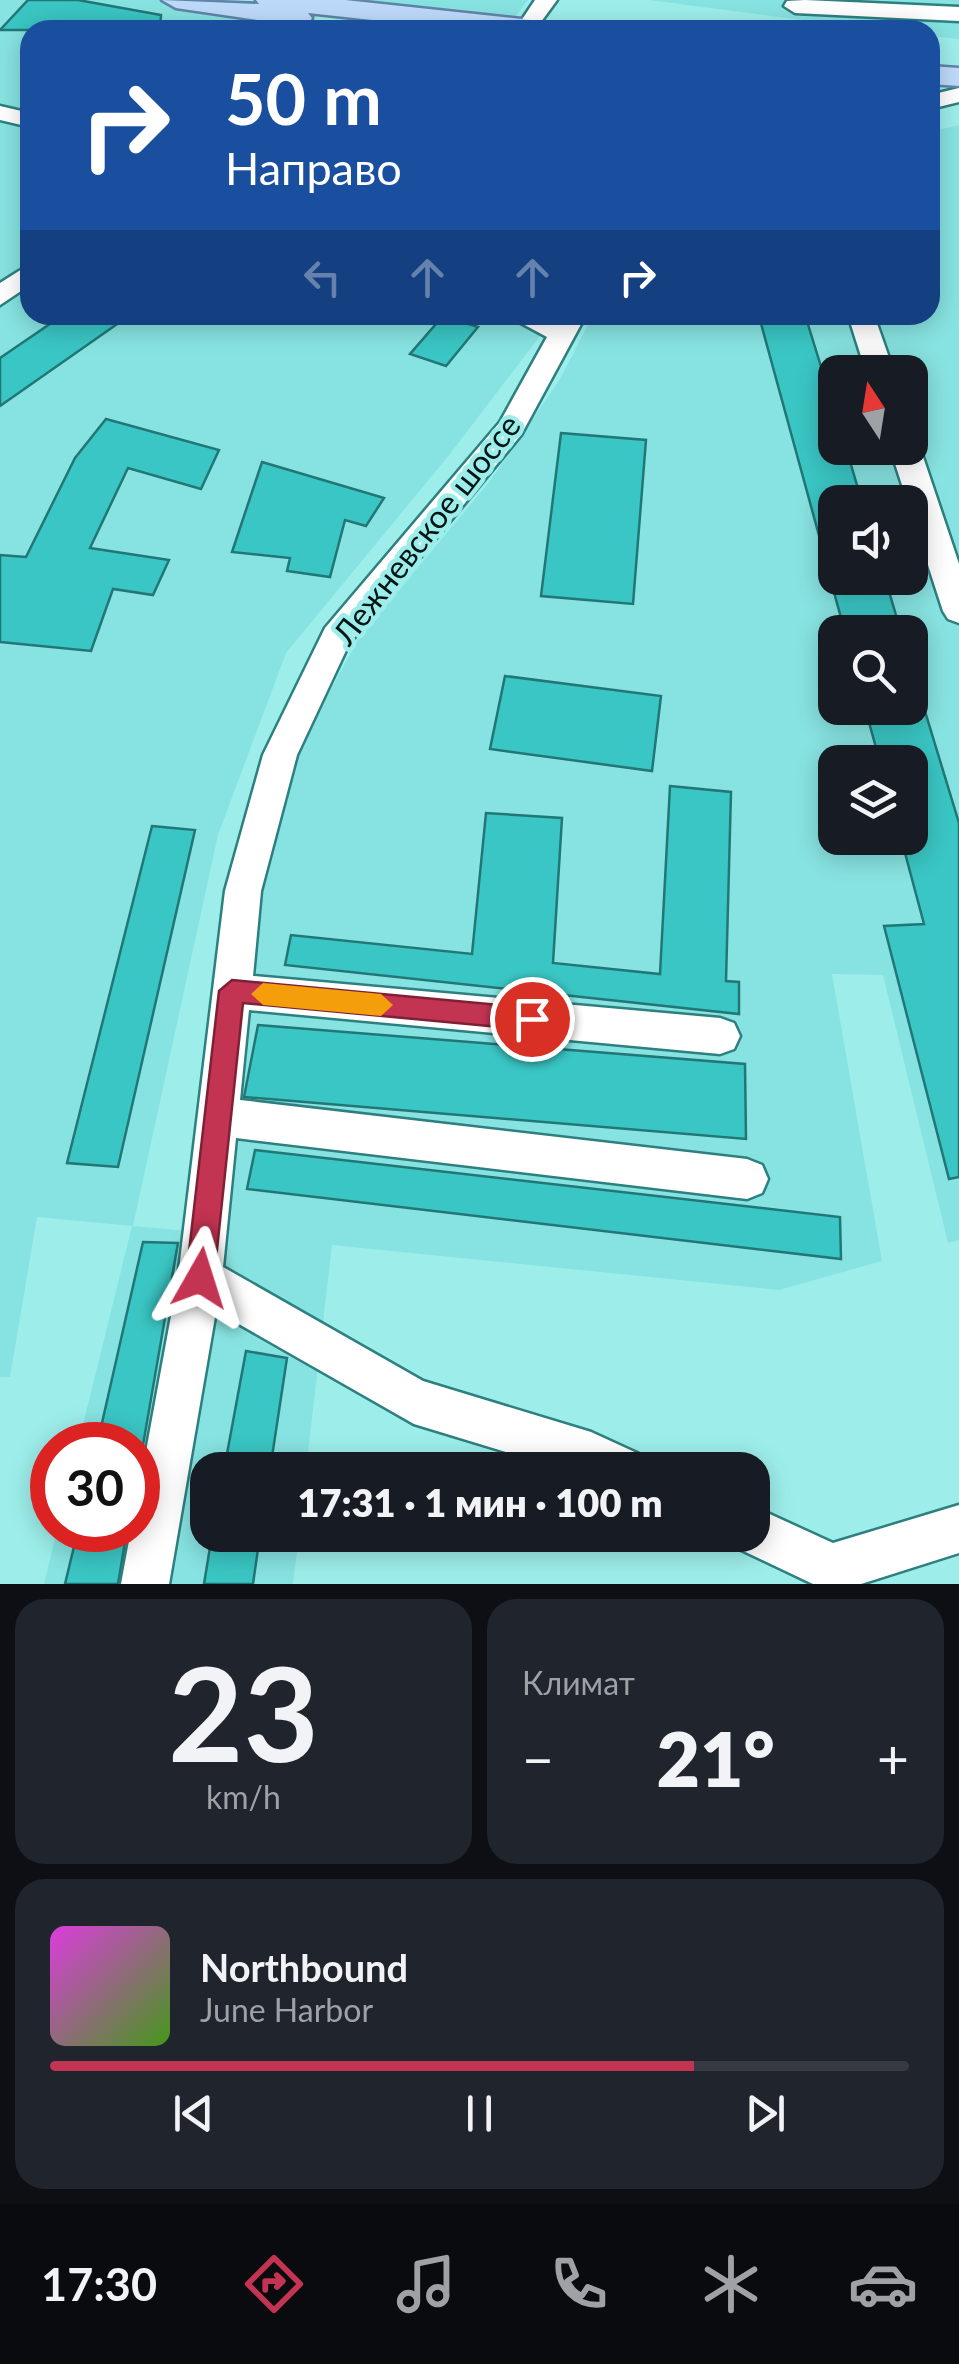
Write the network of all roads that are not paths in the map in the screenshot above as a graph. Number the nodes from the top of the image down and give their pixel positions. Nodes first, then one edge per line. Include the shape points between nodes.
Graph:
1 (176, 0) edge
2 (270, 0) edge
3 (794, 6) dead end
4 (959, 14) edge
5 (325, 20) edge
6 (446, 20) edge
7 (20, 280) edge
8 (0, 297) edge
9 (567, 325) edge
10 (864, 325) edge
11 (874, 355) edge
12 (910, 465) edge
13 (959, 611) edge
14 (232, 991) junction
15 (720, 1036) dead end
16 (218, 1117) junction
17 (747, 1179) dead end
18 (200, 1278) junction
19 (582, 1452) edge
20 (959, 1529) edge
21 (770, 1540) edge
22 (834, 1576) edge
23 (145, 1584) edge

1 - 5 main road
2 - 6 main road
3 - 4 street
7 - 8 street
9 - 14 street, Лежневское шоссе via 511,428 336,638 280,755 243,891
10 - 11 street
12 - 13 street
14 - 15 street
14 - 16 street, Лежневское шоссе
16 - 17 street
16 - 18 street, Лежневское шоссе
18 - 19 street via 414,1401
18 - 23 street, Лежневское шоссе
20 - 22 street
21 - 22 street

